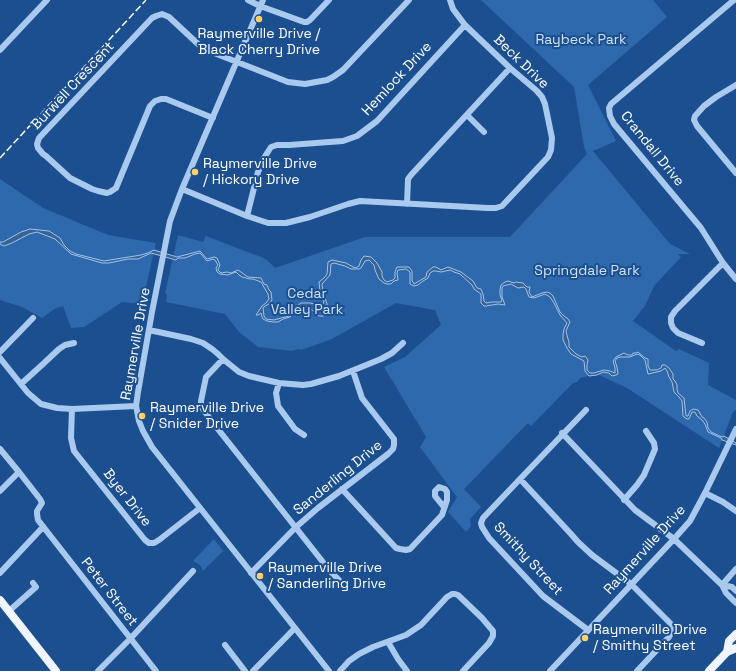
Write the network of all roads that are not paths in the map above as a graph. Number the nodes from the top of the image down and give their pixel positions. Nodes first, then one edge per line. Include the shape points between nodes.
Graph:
1 (47, 0) edge
2 (248, 0) edge
3 (329, 0) edge
4 (409, 0) edge
5 (450, 0) edge
6 (734, 2) edge
7 (262, 3) edge
8 (465, 25) junction
9 (0, 50) edge
10 (237, 61) junction
11 (510, 68) junction
12 (736, 85) edge
13 (467, 115) junction
14 (213, 118) junction
15 (484, 132) dead end
16 (736, 173) edge
17 (182, 189) junction
18 (407, 204) junction
19 (247, 216) junction
20 (723, 263) junction
21 (736, 279) edge
22 (33, 318) dead end
23 (149, 330) junction
24 (74, 342) dead end
25 (403, 343) dead end
26 (702, 344) dead end
27 (0, 352) edge
28 (0, 358) edge
29 (223, 359) junction
30 (353, 371) junction
31 (279, 383) junction
32 (21, 384) junction
33 (136, 406) junction
34 (72, 409) junction
35 (586, 410) dead end
36 (736, 429) edge
37 (646, 431) dead end
38 (562, 433) junction
39 (304, 436) dead end
40 (0, 449) edge
41 (19, 472) junction
42 (520, 479) junction
43 (342, 490) junction
44 (0, 491) edge
45 (705, 493) junction
46 (624, 500) junction
47 (444, 507) dead end
48 (200, 508) junction
49 (736, 511) edge
50 (44, 527) junction
51 (296, 528) junction
52 (674, 539) junction
53 (736, 570) edge
54 (193, 571) dead end
55 (0, 572) edge
56 (251, 573) junction
57 (339, 580) dead end
58 (33, 583) dead end
59 (631, 584) junction
60 (722, 585) junction
61 (736, 591) edge
62 (0, 600) edge
63 (736, 603) edge
64 (9, 611) junction
65 (295, 628) junction
66 (588, 630) junction
67 (736, 634) edge
68 (130, 639) junction
69 (388, 642) junction
70 (225, 645) dead end
71 (736, 648) edge
72 (727, 652) junction
73 (56, 671) edge
74 (98, 671) edge
75 (156, 671) edge
76 (245, 671) edge
77 (253, 671) edge
78 (328, 671) edge
79 (340, 671) edge
80 (407, 671) edge
81 (463, 671) edge
82 (550, 671) edge
83 (637, 671) edge
84 (709, 671) edge

1 - 9 street
2 - 7 street
3 - 7 street via 307,22
4 - 10 street via 343,70 327,80 306,84 288,82
5 - 8 street, Beck Drive via 453,9
6 - 20 street, Crandall Drive via 609,108 614,124 701,228
7 - 10 street, Raymerville Drive
8 - 11 street, Beck Drive
8 - 19 street, Hemlock Drive via 377,121 356,136 343,140 271,147 258,172
10 - 14 street, Raymerville Drive
10 - 14 street, Burwell Crescent via 198,44 169,17 162,14 156,16 39,138 37,144 43,154 70,178 92,189 108,193 116,188 150,106 155,101 166,99
11 - 13 street
11 - 18 street, Beck Drive via 537,91 545,104 552,138 548,157 499,208
12 - 16 street via 704,106 694,120
13 - 15 street
13 - 18 street via 410,175
14 - 17 street, Raymerville Drive
17 - 19 street, Beck Drive
17 - 23 street, Raymerville Drive via 170,221
18 - 19 street, Beck Drive via 354,202 286,223 268,223
20 - 21 street, Crandall Drive
20 - 26 street via 671,317 673,328 678,333
22 - 27 street
23 - 29 street via 203,343
23 - 33 street, Raymerville Drive
24 - 32 street via 59,349
25 - 30 street via 392,353
28 - 32 street
29 - 31 street via 239,372
29 - 51 street via 206,377 201,406
30 - 31 street via 311,384
30 - 43 street, Sanderling Drive via 362,398 394,439 394,445 388,454
31 - 39 street via 276,393 278,406 295,429
32 - 34 street via 41,404
33 - 34 street
33 - 48 street, Raymerville Drive via 147,439
34 - 48 street, Byer Drive via 70,438 74,451 145,540 154,543
35 - 38 street, Smithy Street
36 - 45 street, Raymerville Drive
37 - 46 street via 655,449 644,475
38 - 42 street, Smithy Street
38 - 46 street
40 - 41 street
41 - 44 street
41 - 50 street, Peter Street via 42,503 37,514
42 - 59 street via 578,542
42 - 66 street, Smithy Street via 483,518 482,527 489,538 543,596
43 - 47 street via 396,548 400,549 410,549 442,515
43 - 51 street, Sanderling Drive
45 - 49 street
45 - 52 street, Raymerville Drive via 690,521
46 - 52 street
48 - 56 street, Raymerville Drive
50 - 55 street
50 - 68 street, Peter Street
51 - 56 street, Sanderling Drive
51 - 57 street
52 - 59 street, Raymerville Drive
52 - 60 street
53 - 60 street
54 - 68 street
56 - 65 street, Raymerville Drive
58 - 64 street via 36,587
59 - 66 street, Raymerville Drive
59 - 83 street via 672,625 669,637
60 - 61 street via 732,587
60 - 63 street
62 - 64 main road
64 - 73 main road
65 - 77 street
65 - 78 street, Raymerville Drive
66 - 82 street, Raymerville Drive
67 - 72 main road via 730,641
68 - 74 street
68 - 75 street, Peter Street
69 - 79 street via 359,654
69 - 80 street
69 - 81 street via 406,635 421,625 447,597 452,594 458,595 493,632 489,643
70 - 76 street
71 - 72 main road
72 - 84 main road

